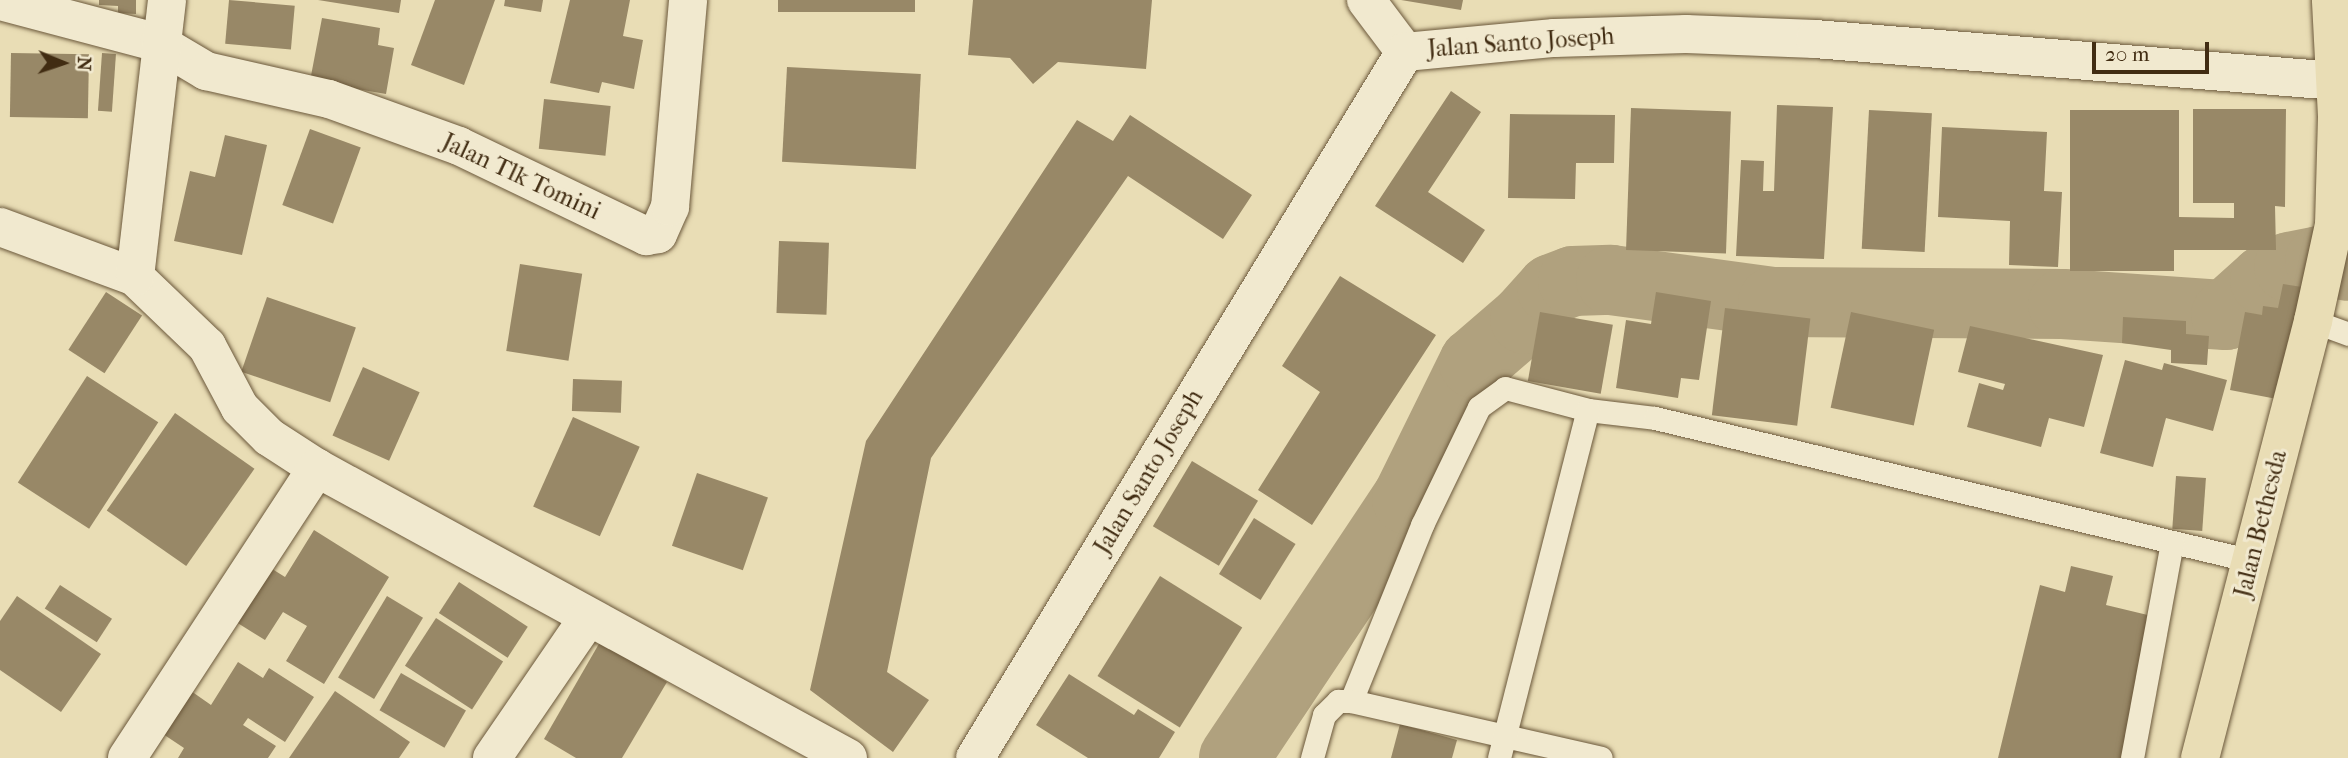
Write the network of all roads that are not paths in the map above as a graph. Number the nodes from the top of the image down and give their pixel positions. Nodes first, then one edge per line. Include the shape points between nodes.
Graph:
1 (167, 0) edge
2 (688, 0) edge
3 (1366, 0) edge
4 (2331, 0) edge
5 (0, 1) edge
6 (159, 43) junction
7 (1405, 52) junction
8 (2340, 105) edge
9 (0, 227) edge
10 (135, 276) junction
11 (2327, 315) edge
12 (1588, 410) junction
13 (317, 468) junction
14 (2172, 543) junction
15 (2252, 561) junction
16 (588, 618) junction
17 (1351, 701) junction
18 (1502, 747) edge
19 (127, 758) edge
20 (492, 758) edge
21 (848, 758) edge
22 (975, 758) edge
23 (1312, 758) edge
24 (1601, 758) edge
25 (2133, 758) edge
26 (2200, 758) edge

1 - 6 street
2 - 6 street, Jalan Tlk Tomini via 670,207 664,228 646,236 459,146 329,99 206,71
3 - 7 street
4 - 8 highway, Jalan Bethesda
5 - 6 street
6 - 10 street
7 - 8 street, Jalan Santo Joseph via 1554,38 1686,34 1840,40
7 - 22 street, Jalan Santo Joseph
8 - 11 highway, Jalan Bethesda
9 - 10 street
10 - 13 street via 207,346 240,408 269,437
11 - 15 highway, Jalan Bethesda
12 - 14 lane via 1656,418
12 - 17 lane via 1505,388 1479,407 1422,525
12 - 18 lane
13 - 16 street
13 - 19 street
14 - 15 lane
14 - 25 lane
15 - 26 highway, Jalan Bethesda
16 - 20 street
16 - 21 street
17 - 18 lane
17 - 23 lane via 1338,701 1324,715
18 - 24 lane

